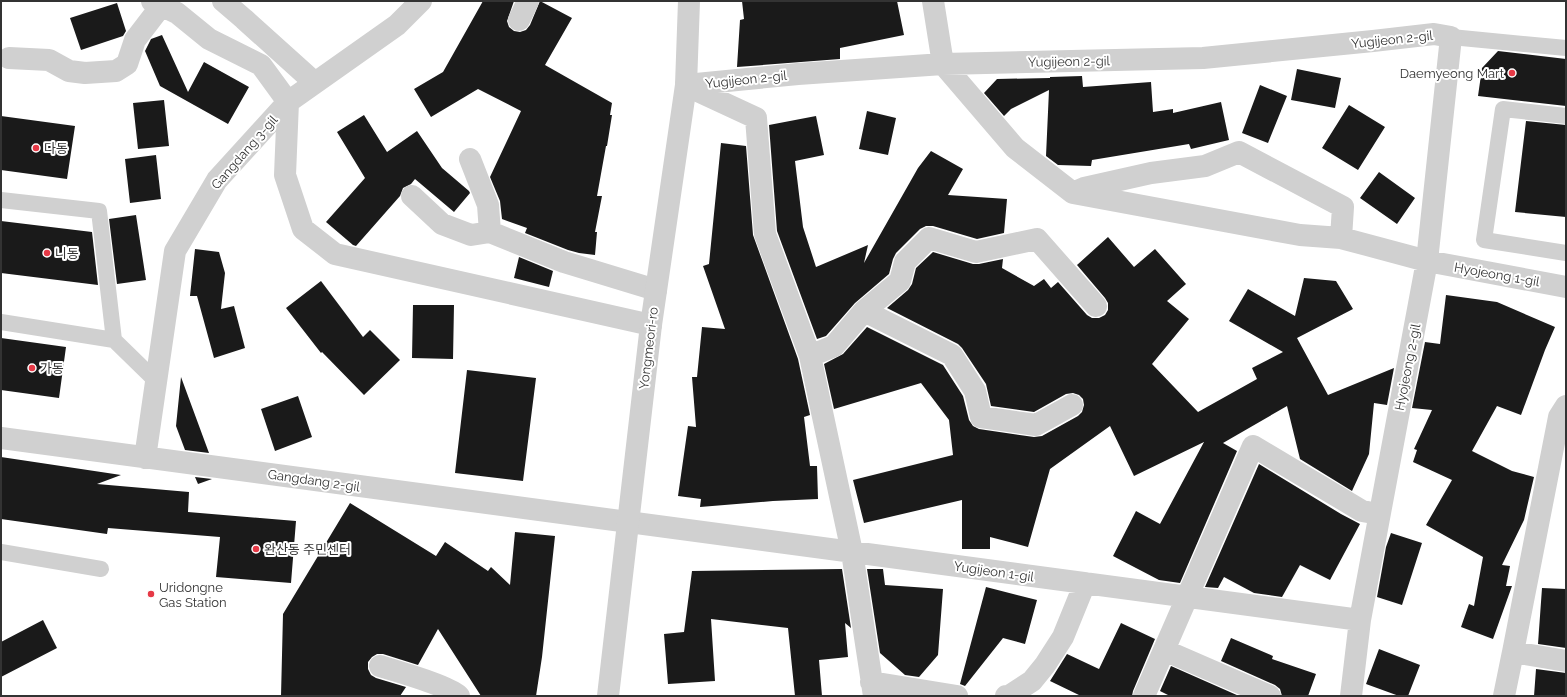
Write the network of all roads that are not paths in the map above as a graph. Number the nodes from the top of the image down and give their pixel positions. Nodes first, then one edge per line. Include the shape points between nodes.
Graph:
1 (223, 1) edge
2 (421, 1) edge
3 (690, 1) edge
4 (933, 1) edge
5 (156, 4) edge
6 (1451, 37) junction
7 (1566, 48) edge
8 (9, 58) dead end
9 (943, 64) junction
10 (315, 83) junction
11 (686, 85) junction
12 (288, 102) junction
13 (1566, 116) edge
14 (470, 159) dead end
15 (1073, 193) junction
16 (412, 196) dead end
17 (1, 200) edge
18 (490, 232) junction
19 (1341, 238) junction
20 (1566, 253) edge
21 (1427, 261) junction
22 (1566, 287) edge
23 (656, 290) junction
24 (1096, 306) dead end
25 (864, 311) junction
26 (1, 322) edge
27 (650, 325) junction
28 (114, 340) junction
29 (810, 356) junction
30 (156, 382) junction
31 (1072, 405) dead end
32 (1566, 406) edge
33 (1, 438) edge
34 (145, 458) junction
35 (1379, 514) junction
36 (628, 522) junction
37 (1, 552) edge
38 (852, 552) junction
39 (101, 569) dead end
40 (1085, 583) junction
41 (1186, 597) junction
42 (1360, 620) junction
43 (1164, 650) junction
44 (1513, 652) junction
45 (1566, 661) edge
46 (380, 666) dead end
47 (873, 689) edge
48 (459, 696) edge
49 (608, 696) edge
50 (957, 696) edge
51 (1006, 696) edge
52 (1144, 696) edge
53 (1270, 696) edge
54 (1351, 696) edge
55 (1504, 696) edge

1 - 10 street
2 - 10 street, Gangdang 3-gil via 397,25
3 - 11 street, Yongmeori-ro
4 - 9 street
5 - 8 street via 134,40 127,64 116,71 69,71 49,60
5 - 12 street via 177,13 209,39 261,65
6 - 7 lane
6 - 9 street, Yugijeon 2-gil via 1434,34 1203,58
6 - 21 street, Hyojeong 2-gil
9 - 11 street, Yugijeon 2-gil
9 - 15 street via 1016,148
10 - 12 street, Gangdang 3-gil
11 - 23 street, Yongmeori-ro
11 - 29 street via 756,118 765,234
12 - 27 street via 285,175 303,229 335,254
12 - 30 street, Gangdang 3-gil via 217,180 175,251
13 - 20 lane via 1503,109 1484,240
14 - 18 street via 488,205
15 - 19 street, Hyojeong 1-gil via 1300,235
15 - 19 street via 1084,188 1151,173 1205,166 1239,152 1343,207
16 - 18 street via 442,224 471,234
17 - 28 lane via 99,211
18 - 23 street via 564,262
19 - 21 street, Hyojeong 1-gil
21 - 22 street, Hyojeong 1-gil
21 - 35 street, Hyojeong 2-gil
23 - 27 street, Yongmeori-ro
24 - 25 street via 1038,239 976,252 929,238 905,262 900,282
25 - 29 street via 834,346
25 - 31 street via 952,355 975,391 981,418 1036,425
26 - 28 lane
27 - 36 street, Yongmeori-ro
28 - 30 lane
29 - 38 street
30 - 34 street, Gangdang 3-gil
32 - 44 street via 1558,417
33 - 34 street, Gangdang 2-gil
34 - 36 street, Gangdang 2-gil
35 - 41 street via 1362,511 1253,446
35 - 42 street, Hyojeong 2-gil
36 - 38 street, Yugijeon 1-gil
36 - 49 street, Yongmeori-ro
37 - 39 lane
38 - 40 street, Yugijeon 1-gil
38 - 47 street
40 - 41 street, Yugijeon 1-gil
40 - 51 street via 1064,637 1045,665 1032,681
41 - 42 street, Yugijeon 1-gil
41 - 43 street
42 - 54 street, Hyojeong 2-gil
43 - 52 street
43 - 53 street
44 - 45 street
44 - 55 street
46 - 48 street via 432,683
47 - 50 street

